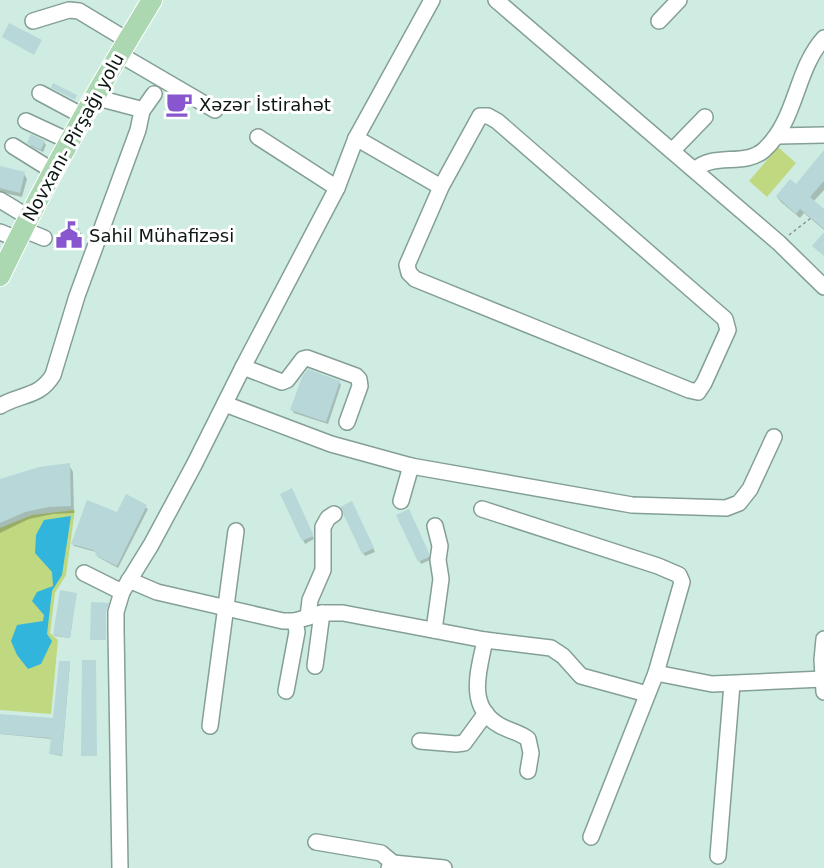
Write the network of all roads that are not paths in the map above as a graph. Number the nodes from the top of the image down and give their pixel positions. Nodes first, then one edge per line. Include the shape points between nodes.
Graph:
1 (152, 0) edge
2 (432, 0) edge
3 (496, 0) edge
4 (679, 0) edge
5 (33, 21) dead end
6 (659, 21) dead end
7 (824, 38) edge
8 (123, 47) junction
9 (40, 93) dead end
10 (154, 93) dead end
11 (94, 98) junction
12 (215, 110) dead end
13 (142, 111) junction
14 (82, 116) junction
15 (705, 117) dead end
16 (26, 121) dead end
17 (824, 135) edge
18 (778, 136) junction
19 (258, 137) dead end
20 (356, 138) junction
21 (69, 141) junction
22 (13, 146) dead end
23 (672, 151) junction
24 (695, 170) junction
25 (53, 171) junction
26 (441, 187) junction
27 (337, 188) junction
28 (0, 200) edge
29 (17, 229) edge
30 (44, 238) dead end
31 (0, 276) edge
32 (824, 287) edge
33 (243, 367) junction
34 (225, 404) junction
35 (0, 406) edge
36 (347, 422) dead end
37 (774, 436) dead end
38 (411, 466) junction
39 (401, 501) dead end
40 (482, 509) dead end
41 (334, 513) dead end
42 (435, 526) dead end
43 (236, 531) dead end
44 (84, 573) dead end
45 (125, 586) junction
46 (227, 608) junction
47 (308, 617) junction
48 (434, 630) junction
49 (824, 639) edge
50 (485, 640) junction
51 (315, 666) dead end
52 (656, 673) junction
53 (732, 684) junction
54 (824, 685) edge
55 (286, 691) dead end
56 (647, 694) junction
57 (486, 713) junction
58 (210, 726) dead end
59 (420, 741) dead end
60 (528, 771) dead end
61 (591, 837) dead end
62 (316, 842) dead end
63 (718, 856) dead end
64 (391, 866) edge
65 (120, 868) edge
66 (444, 868) edge

1 - 8 main road, Novxanı- Pirşağı yolu
2 - 20 street
3 - 23 street
4 - 6 street
5 - 8 street via 69,10 79,11
7 - 18 street via 812,54
8 - 11 main road, Novxanı- Pirşağı yolu
8 - 12 street
9 - 14 street
10 - 13 street
11 - 13 street
11 - 14 main road, Novxanı- Pirşağı yolu
13 - 35 street via 53,375 38,392
14 - 21 main road, Novxanı- Pirşağı yolu
15 - 23 street
16 - 21 street
17 - 18 street
18 - 24 street via 759,154 705,162
19 - 27 street
20 - 26 street
20 - 27 street
21 - 25 main road, Novxanı- Pirşağı yolu
22 - 25 street
23 - 24 street
24 - 32 street
25 - 29 main road, Novxanı- Pirşağı yolu
26 - 26 street via 407,265 415,279 698,392 728,330 725,319 497,122 480,116
27 - 33 street
28 - 29 street
29 - 30 street
29 - 31 main road, Novxanı- Pirşağı yolu
33 - 34 street
33 - 36 street via 282,382 307,358 356,376 360,386
34 - 38 street via 331,444
34 - 45 street
37 - 38 street via 750,489 739,503 726,508 633,505
38 - 39 street
40 - 52 street via 679,575 680,595
41 - 47 street via 323,527 323,570 310,600
42 - 48 street via 441,579
43 - 46 street
44 - 45 street
45 - 46 street
45 - 65 street via 116,612
46 - 47 street via 283,621
46 - 58 street
47 - 48 street via 343,613
47 - 51 street
47 - 55 street via 297,632
48 - 50 street
49 - 54 street
50 - 56 street via 551,648 581,676
50 - 57 street via 476,691
52 - 53 street via 689,681
52 - 56 street
53 - 54 street
53 - 63 street
56 - 61 street
57 - 59 street via 464,742
57 - 60 street via 500,726 528,739
62 - 64 street via 381,853
64 - 66 street

